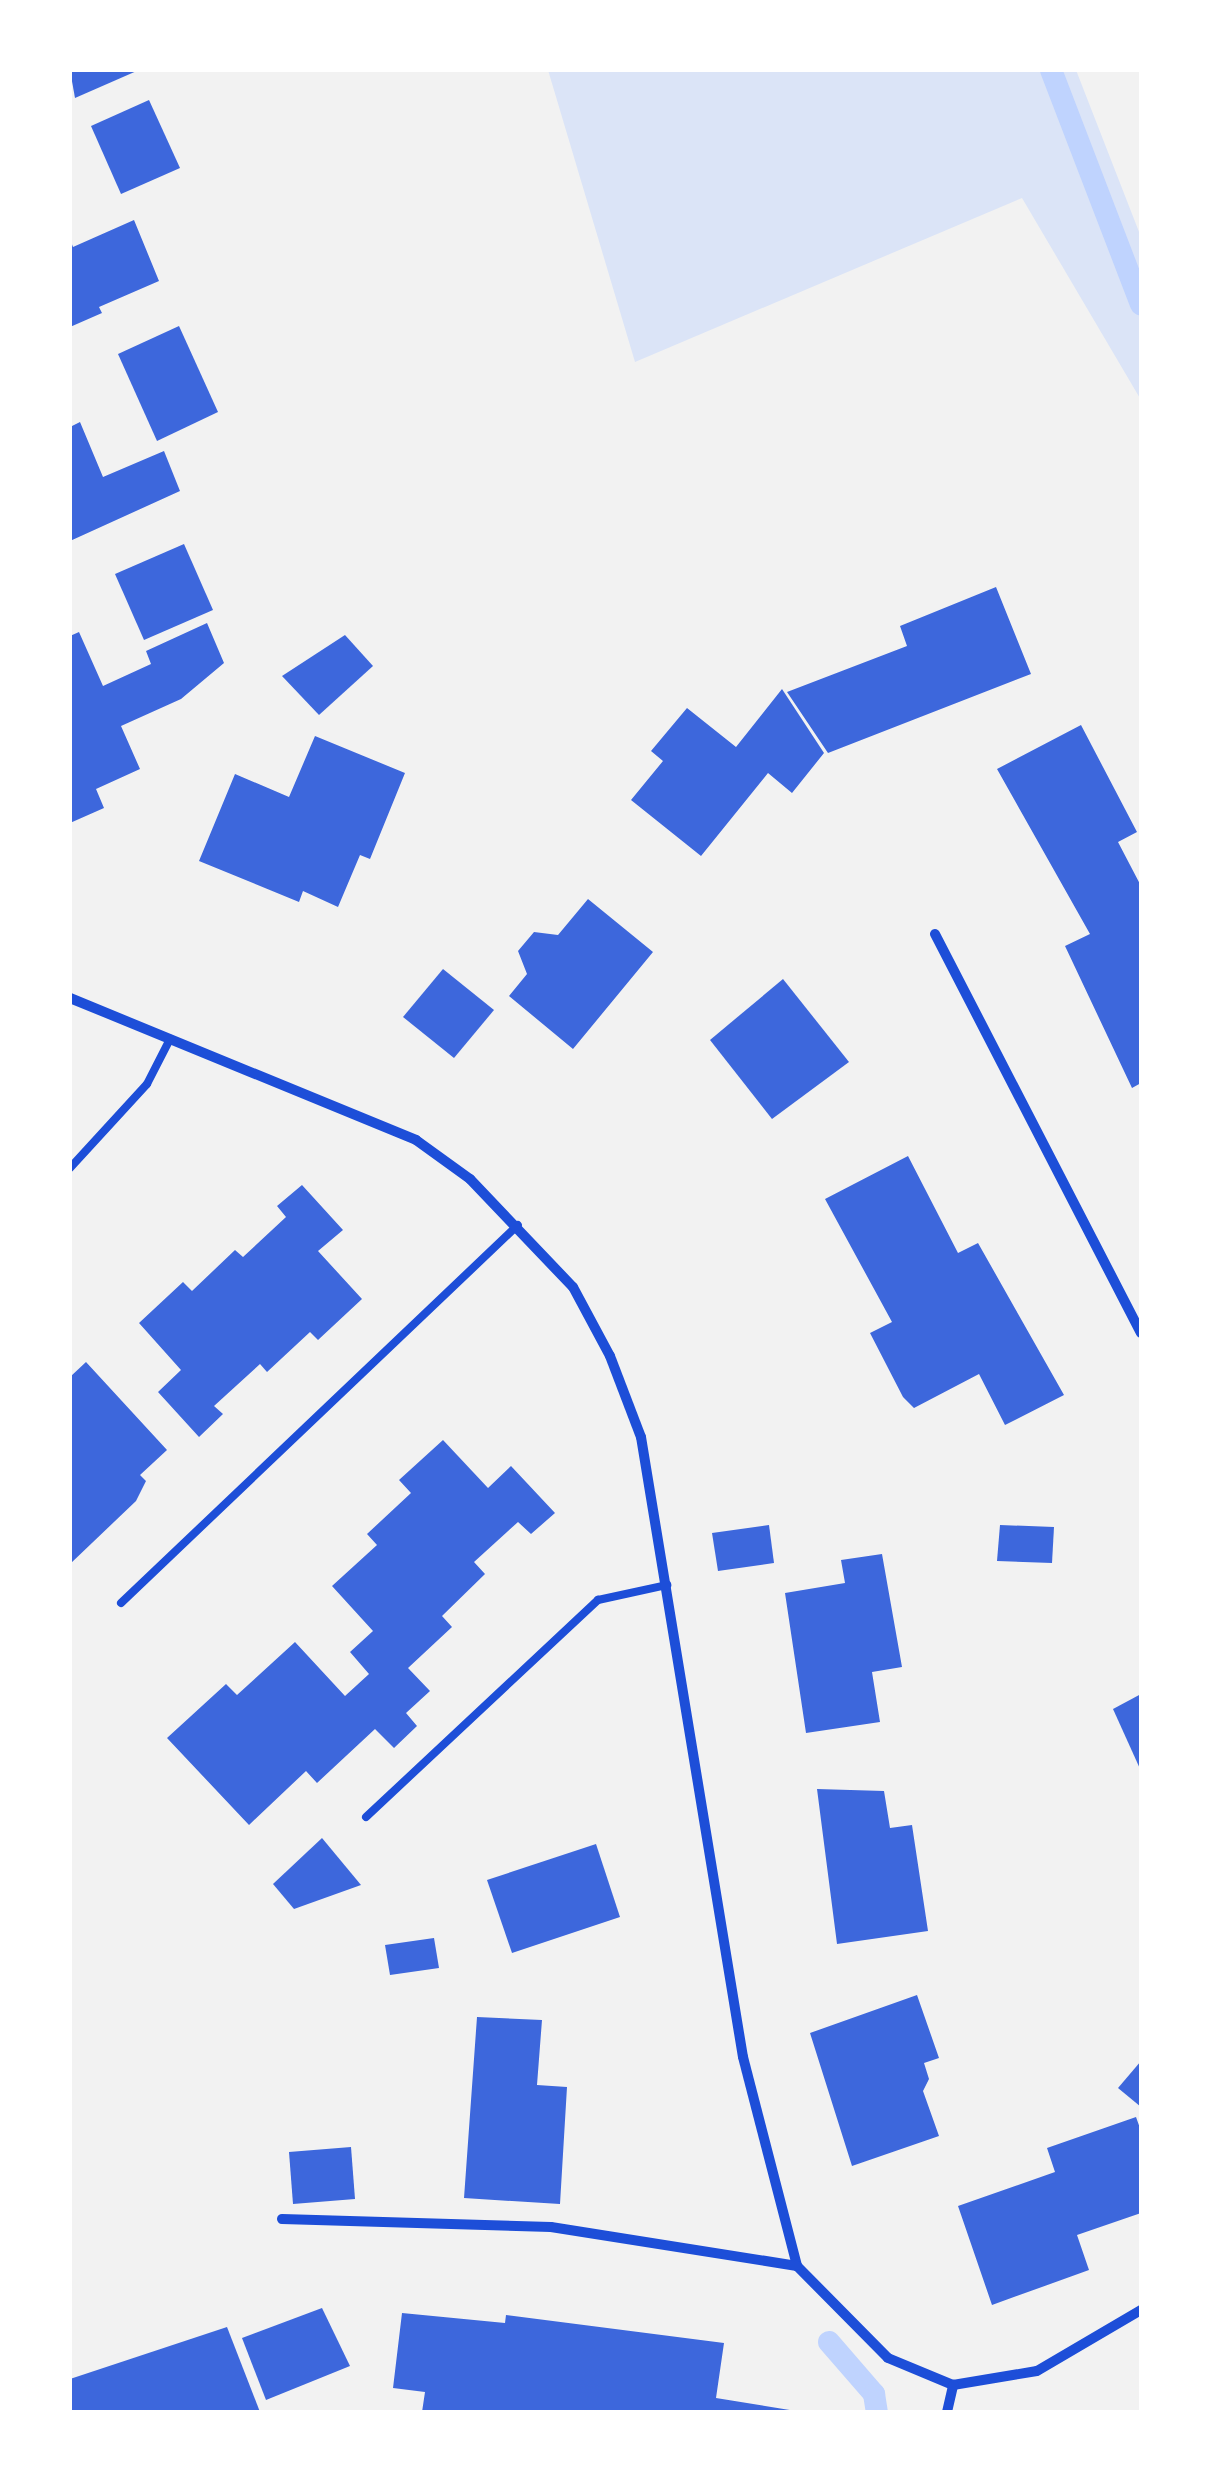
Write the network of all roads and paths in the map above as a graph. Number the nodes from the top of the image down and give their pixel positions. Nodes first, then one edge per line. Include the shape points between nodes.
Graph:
1 (935, 934) dead end
2 (70, 998) edge
3 (170, 1040) junction
4 (70, 1168) edge
5 (518, 1225) junction
6 (1141, 1333) edge
7 (667, 1586) junction
8 (121, 1603) dead end
9 (366, 1817) dead end
10 (282, 2219) dead end
11 (797, 2266) junction
12 (1141, 2310) edge
13 (953, 2385) junction
14 (948, 2412) edge

1 - 6 street
2 - 3 street
3 - 4 lane via 147,1084
3 - 5 street via 416,1140
5 - 7 street via 573,1287 610,1356 641,1437
5 - 8 lane
7 - 9 lane via 598,1600
7 - 11 street via 743,2057
10 - 11 street via 551,2227
11 - 13 street via 888,2358
12 - 13 street via 1037,2371
13 - 14 street

